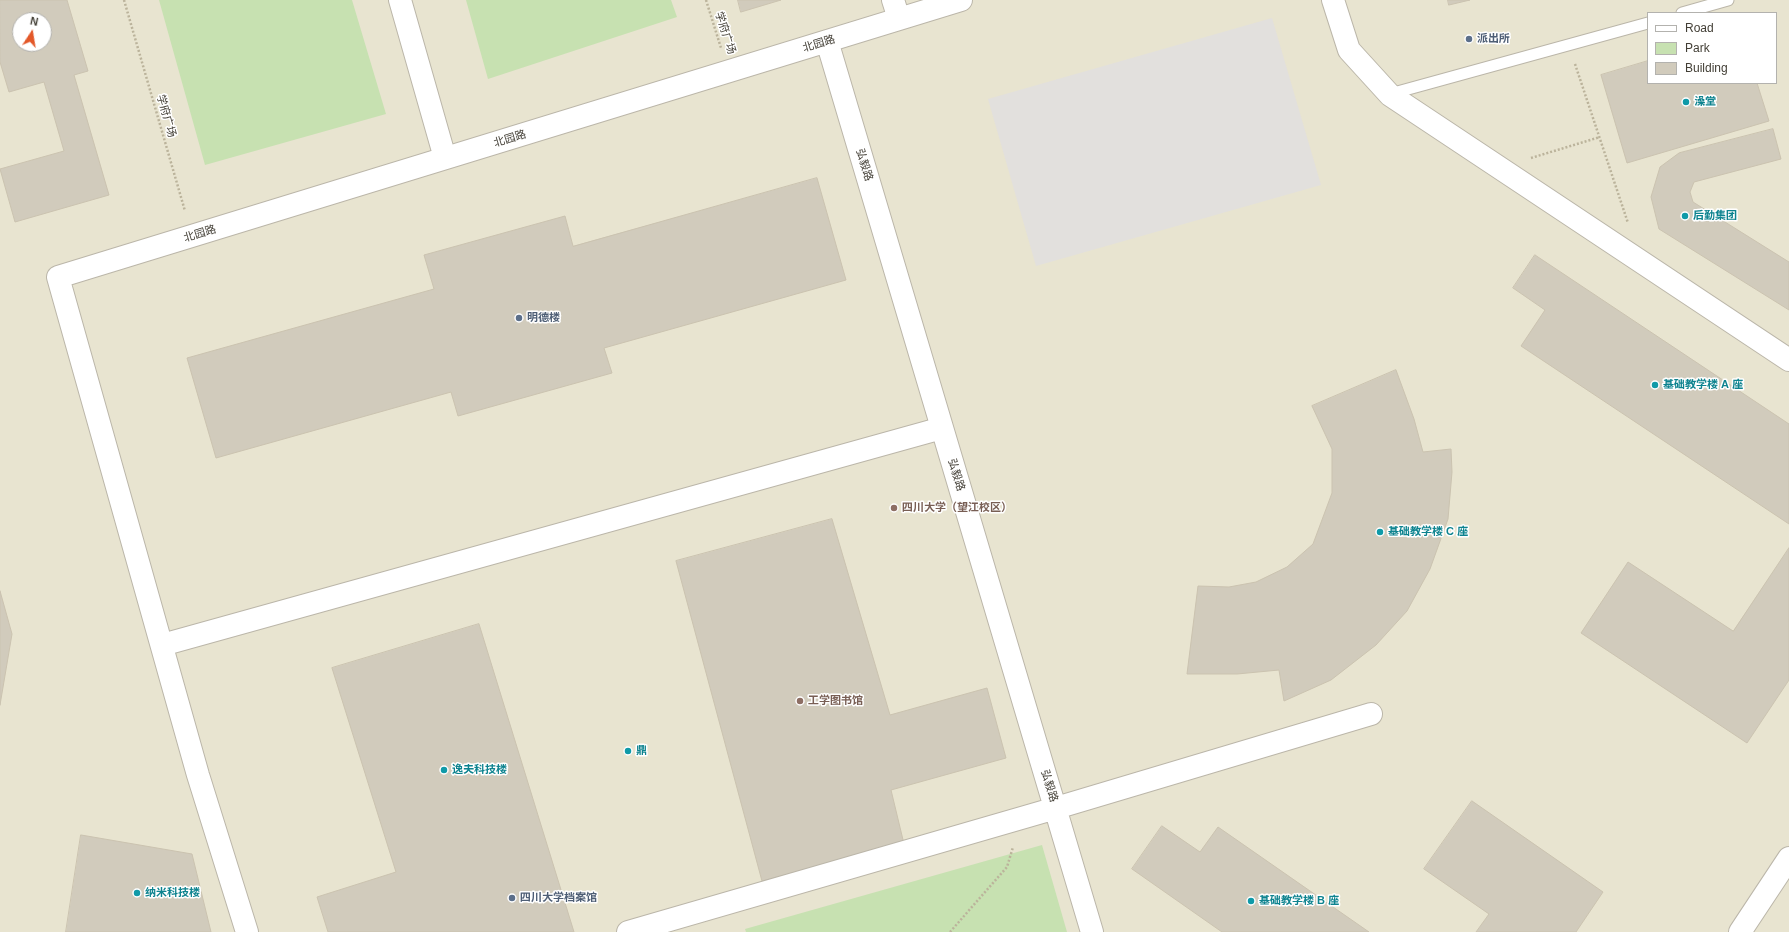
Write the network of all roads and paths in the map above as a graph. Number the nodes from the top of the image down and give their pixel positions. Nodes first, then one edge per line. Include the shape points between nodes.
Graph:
1 (124, 0) edge
2 (400, 0) edge
3 (706, 0) edge
4 (961, 0) edge
5 (1333, 0) edge
6 (1728, 0) edge
7 (896, 10) edge
8 (1686, 12) edge
9 (1647, 22) edge
10 (827, 41) junction
11 (1568, 45) junction
12 (729, 71) junction
13 (1390, 95) junction
14 (1600, 137) junction
15 (445, 158) junction
16 (1500, 168) junction
17 (1629, 225) dead end
18 (192, 236) junction
19 (1789, 360) edge
20 (942, 428) junction
21 (162, 645) junction
22 (1371, 714) dead end
23 (1056, 808) junction
24 (1020, 818) junction
25 (1789, 859) edge
26 (246, 932) edge
27 (628, 932) edge
28 (950, 932) edge
29 (1092, 932) edge
30 (1740, 932) edge

1 - 18 path, 学府广场
2 - 15 street
3 - 12 path, 学府广场
4 - 7 street, 北园路
5 - 13 street via 1349,50
6 - 8 lane
7 - 10 street, 北园路
9 - 11 lane
10 - 12 street, 北园路
10 - 20 street, 弘毅路
11 - 13 lane
11 - 14 path
12 - 15 street, 北园路
13 - 16 street
14 - 16 path
14 - 17 path
15 - 18 street, 北园路
16 - 19 street
18 - 21 street, 北园路 via 58,277
20 - 21 street
20 - 23 street, 弘毅路
21 - 26 street
22 - 23 street
23 - 24 street
23 - 29 street, 弘毅路
24 - 27 street
24 - 28 path via 1007,867
25 - 30 street

